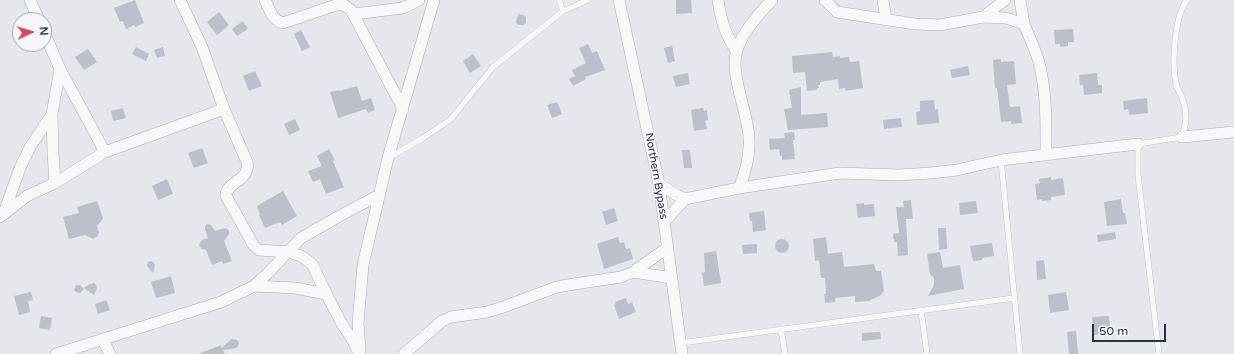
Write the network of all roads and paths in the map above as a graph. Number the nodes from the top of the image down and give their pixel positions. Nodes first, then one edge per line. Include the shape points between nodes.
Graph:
1 (30, 0) edge
2 (180, 0) edge
3 (265, 0) edge
4 (420, 0) edge
5 (434, 0) edge
6 (559, 0) edge
7 (588, 0) edge
8 (619, 0) edge
9 (718, 0) edge
10 (772, 0) edge
11 (826, 0) edge
12 (884, 0) edge
13 (1004, 0) edge
14 (1020, 0) edge
15 (1187, 0) edge
16 (563, 11) junction
17 (35, 12) edge
18 (354, 14) junction
19 (983, 17) junction
20 (886, 19) junction
21 (1024, 24) junction
22 (52, 50) edge
23 (736, 51) junction
24 (60, 69) junction
25 (224, 109) junction
26 (403, 109) junction
27 (52, 114) junction
28 (1234, 132) edge
29 (1182, 137) junction
30 (1138, 144) junction
31 (105, 152) junction
32 (1046, 156) junction
33 (388, 158) junction
34 (1001, 160) junction
35 (55, 183) junction
36 (659, 184) junction
37 (739, 188) junction
38 (379, 195) junction
39 (11, 196) junction
40 (27, 196) junction
41 (0, 198) edge
42 (685, 198) junction
43 (2, 216) edge
44 (664, 222) junction
45 (668, 248) junction
46 (288, 252) junction
47 (633, 272) junction
48 (672, 278) junction
49 (254, 286) junction
50 (326, 294) junction
51 (1014, 298) junction
52 (921, 310) junction
53 (781, 330) junction
54 (102, 339) junction
55 (682, 348) edge
56 (56, 354) edge
57 (110, 354) edge
58 (360, 354) edge
59 (404, 354) edge
60 (785, 354) edge
61 (927, 354) edge
62 (1020, 354) edge
63 (1159, 354) edge

1 - 17 street
2 - 25 street via 202,47
3 - 18 street via 274,18 283,23 336,5 344,5
4 - 18 street via 402,8
5 - 26 street
6 - 16 lane
7 - 16 lane
8 - 36 street, Northern Bypass
9 - 23 street via 726,36
10 - 23 street via 756,18
11 - 20 street via 837,12
12 - 20 street
13 - 19 street
14 - 21 street
15 - 29 lane via 1180,14 1174,46 1177,87 1187,115
16 - 33 lane via 493,68 451,118
18 - 26 street
19 - 20 street via 940,25
19 - 21 street via 1006,18
21 - 32 street via 1038,60 1042,83 1046,111
22 - 24 street
23 - 37 street via 735,67 749,136 746,171
24 - 27 street
24 - 31 street
25 - 31 street
25 - 46 street via 248,167 247,172 227,190 226,196 254,246 259,250
26 - 33 street
27 - 35 street
27 - 39 street via 30,147
28 - 29 street
29 - 30 lane
30 - 32 street
30 - 63 lane via 1138,175
31 - 35 street
32 - 34 street
33 - 38 street
34 - 37 street via 937,173 840,173
34 - 51 lane
35 - 40 street
36 - 42 street
36 - 44 street, Northern Bypass
37 - 42 street
38 - 46 street via 301,238
38 - 58 street via 363,265 358,323
39 - 40 street
39 - 41 street
39 - 43 street
40 - 43 street
42 - 44 street
44 - 45 street, Northern Bypass
45 - 47 street
45 - 48 street, Northern Bypass
46 - 49 street
46 - 50 street via 301,256 312,264
47 - 48 street
47 - 59 street via 621,277 557,287 492,310 451,317 442,321
48 - 55 street, Northern Bypass
49 - 50 street via 295,288
49 - 54 street via 221,302
50 - 58 street
51 - 52 lane
51 - 62 lane
52 - 53 lane
52 - 61 lane
53 - 55 lane
53 - 60 lane
54 - 56 street
54 - 57 street

